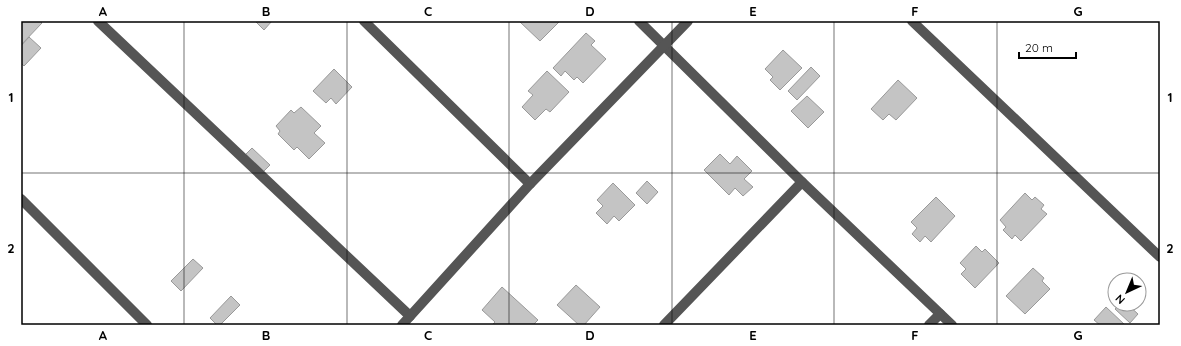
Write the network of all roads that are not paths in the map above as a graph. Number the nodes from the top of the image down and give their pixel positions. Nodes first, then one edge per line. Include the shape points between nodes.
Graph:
1 (98, 21) edge
2 (364, 21) edge
3 (639, 21) edge
4 (688, 21) edge
5 (912, 21) edge
6 (664, 46) junction
7 (802, 182) junction
8 (530, 184) junction
9 (21, 199) edge
10 (1160, 257) edge
11 (940, 314) junction
12 (410, 316) junction
13 (147, 325) edge
14 (402, 325) edge
15 (664, 325) edge
16 (930, 325) edge
17 (952, 325) edge

1 - 12 street
2 - 8 street
3 - 6 street
4 - 6 street
5 - 10 street
6 - 7 street
6 - 8 street
7 - 11 street
7 - 15 street
8 - 12 street
9 - 13 street
11 - 16 street
11 - 17 street
12 - 14 street

